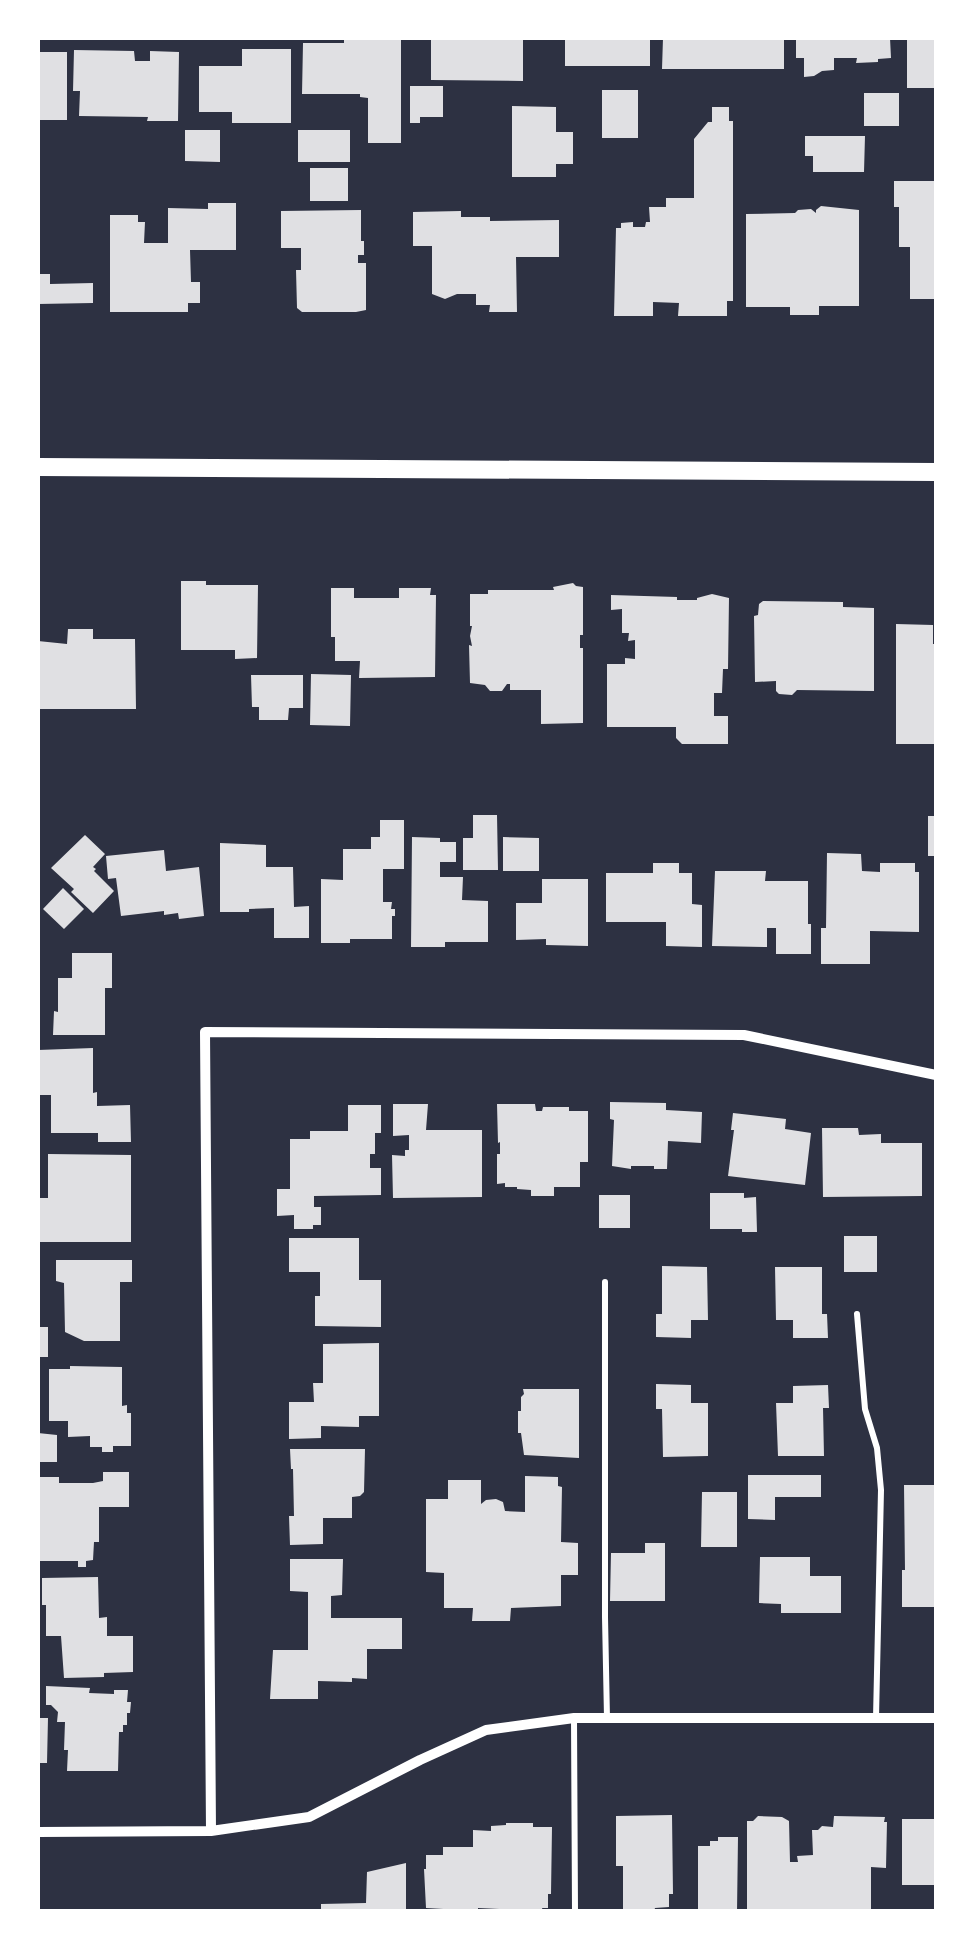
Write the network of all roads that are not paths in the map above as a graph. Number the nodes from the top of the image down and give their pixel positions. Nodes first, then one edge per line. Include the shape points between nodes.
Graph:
1 (38, 467) edge
2 (936, 472) edge
3 (936, 1075) edge
4 (605, 1282) dead end
5 (856, 1314) dead end
6 (574, 1718) junction
7 (607, 1718) junction
8 (876, 1718) junction
9 (936, 1718) edge
10 (210, 1830) junction
11 (38, 1832) edge
12 (576, 1912) edge

1 - 2 street
3 - 10 street via 744,1035 205,1032
4 - 7 lane
5 - 8 lane via 881,1490
6 - 7 street
6 - 10 street via 486,1730 308,1817
6 - 12 lane
7 - 8 street
8 - 9 street
10 - 11 street

